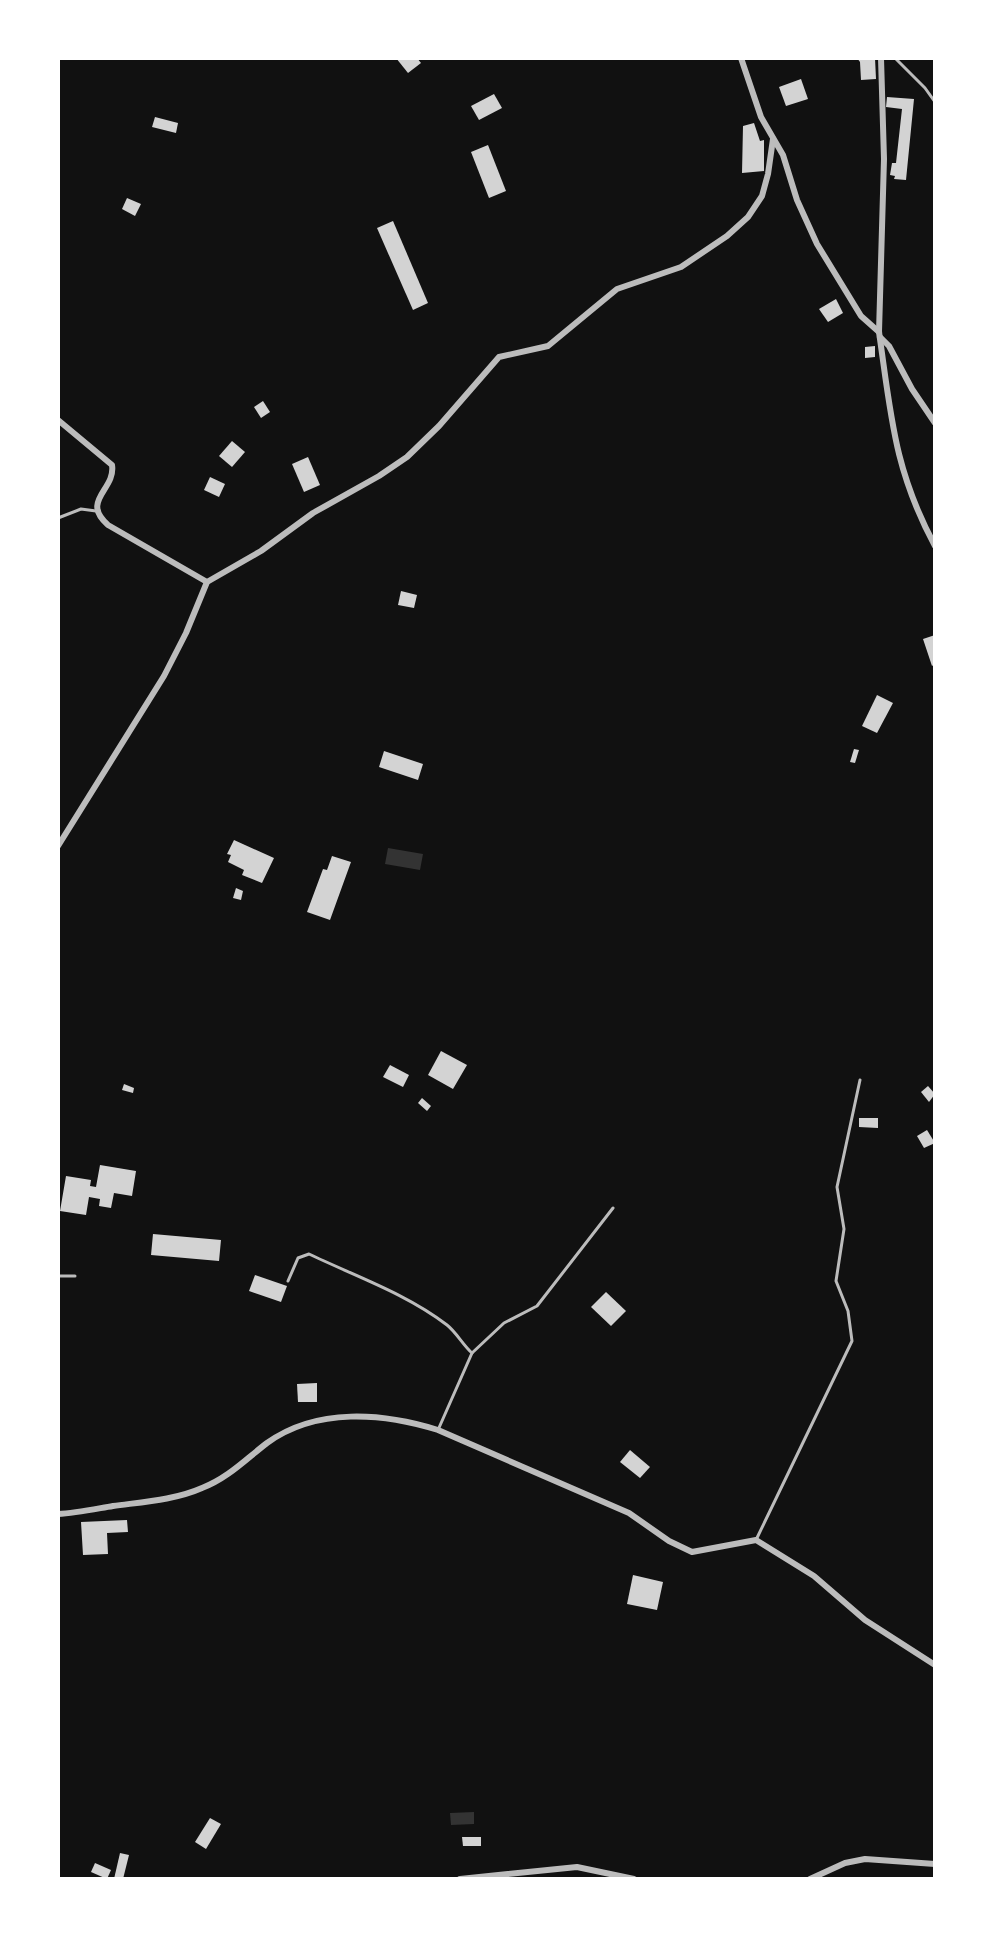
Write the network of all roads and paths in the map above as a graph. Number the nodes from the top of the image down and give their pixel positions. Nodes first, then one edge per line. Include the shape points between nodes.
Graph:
1 (741, 58) edge
2 (881, 58) edge
3 (895, 58) edge
4 (935, 102) edge
5 (773, 139) junction
6 (880, 335) junction
7 (58, 420) edge
8 (935, 423) edge
9 (97, 512) junction
10 (58, 518) edge
11 (935, 546) edge
12 (207, 582) junction
13 (58, 846) edge
14 (860, 1080) dead end
15 (613, 1208) dead end
16 (58, 1276) edge
17 (75, 1276) dead end
18 (288, 1281) dead end
19 (472, 1353) junction
20 (438, 1430) junction
21 (58, 1514) edge
22 (756, 1540) junction
23 (935, 1665) edge
24 (935, 1864) edge
25 (460, 1879) edge
26 (634, 1879) edge
27 (810, 1879) edge

1 - 5 street
2 - 6 street
3 - 4 lane
5 - 6 street via 817,244 861,316
5 - 12 street via 759,201 721,241 681,267 617,289 548,346 499,357 407,457
6 - 8 street
6 - 11 street via 900,462
7 - 9 street via 112,465
9 - 10 lane via 81,509
9 - 12 street via 108,525
12 - 13 street via 164,676
14 - 22 lane via 837,1187 844,1229 836,1281 852,1341
15 - 19 lane via 537,1306 504,1323
16 - 17 lane
18 - 19 lane via 298,1258 309,1254 427,1311
19 - 20 lane
20 - 21 street via 407,1421 349,1416 317,1420 290,1428 201,1489
20 - 22 street via 629,1513 692,1552
22 - 23 street
24 - 27 street via 865,1859
25 - 26 street via 577,1867

